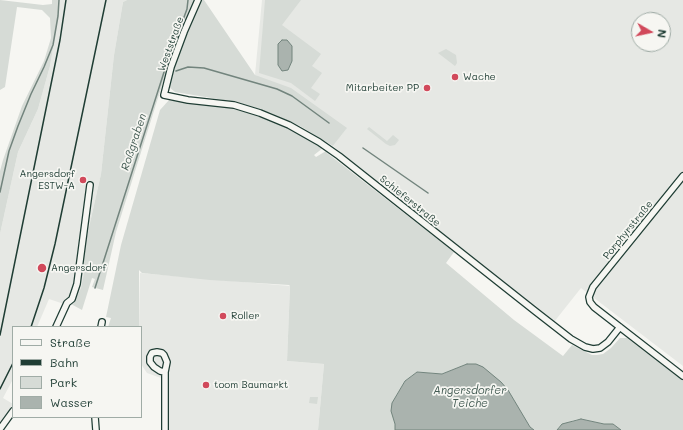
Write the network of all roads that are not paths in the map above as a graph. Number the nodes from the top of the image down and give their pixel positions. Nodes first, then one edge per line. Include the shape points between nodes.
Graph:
1 (198, 0) edge
2 (164, 95) joint
3 (683, 176) edge
4 (90, 186) dead end
5 (56, 326) edge
6 (620, 327) junction
7 (164, 372) dead end
8 (683, 376) edge
9 (12, 413) edge
10 (95, 418) edge
11 (0, 429) edge
12 (96, 430) edge
13 (165, 430) edge

1 - 2 street, Weststraße via 174,60
2 - 6 street, Schieferstraße via 234,105 289,125 319,142 585,348 600,348
3 - 6 street, Porphyrstraße via 593,287 590,302
4 - 5 street via 77,284 72,299
6 - 8 street
7 - 13 street
9 - 11 street
10 - 12 street

